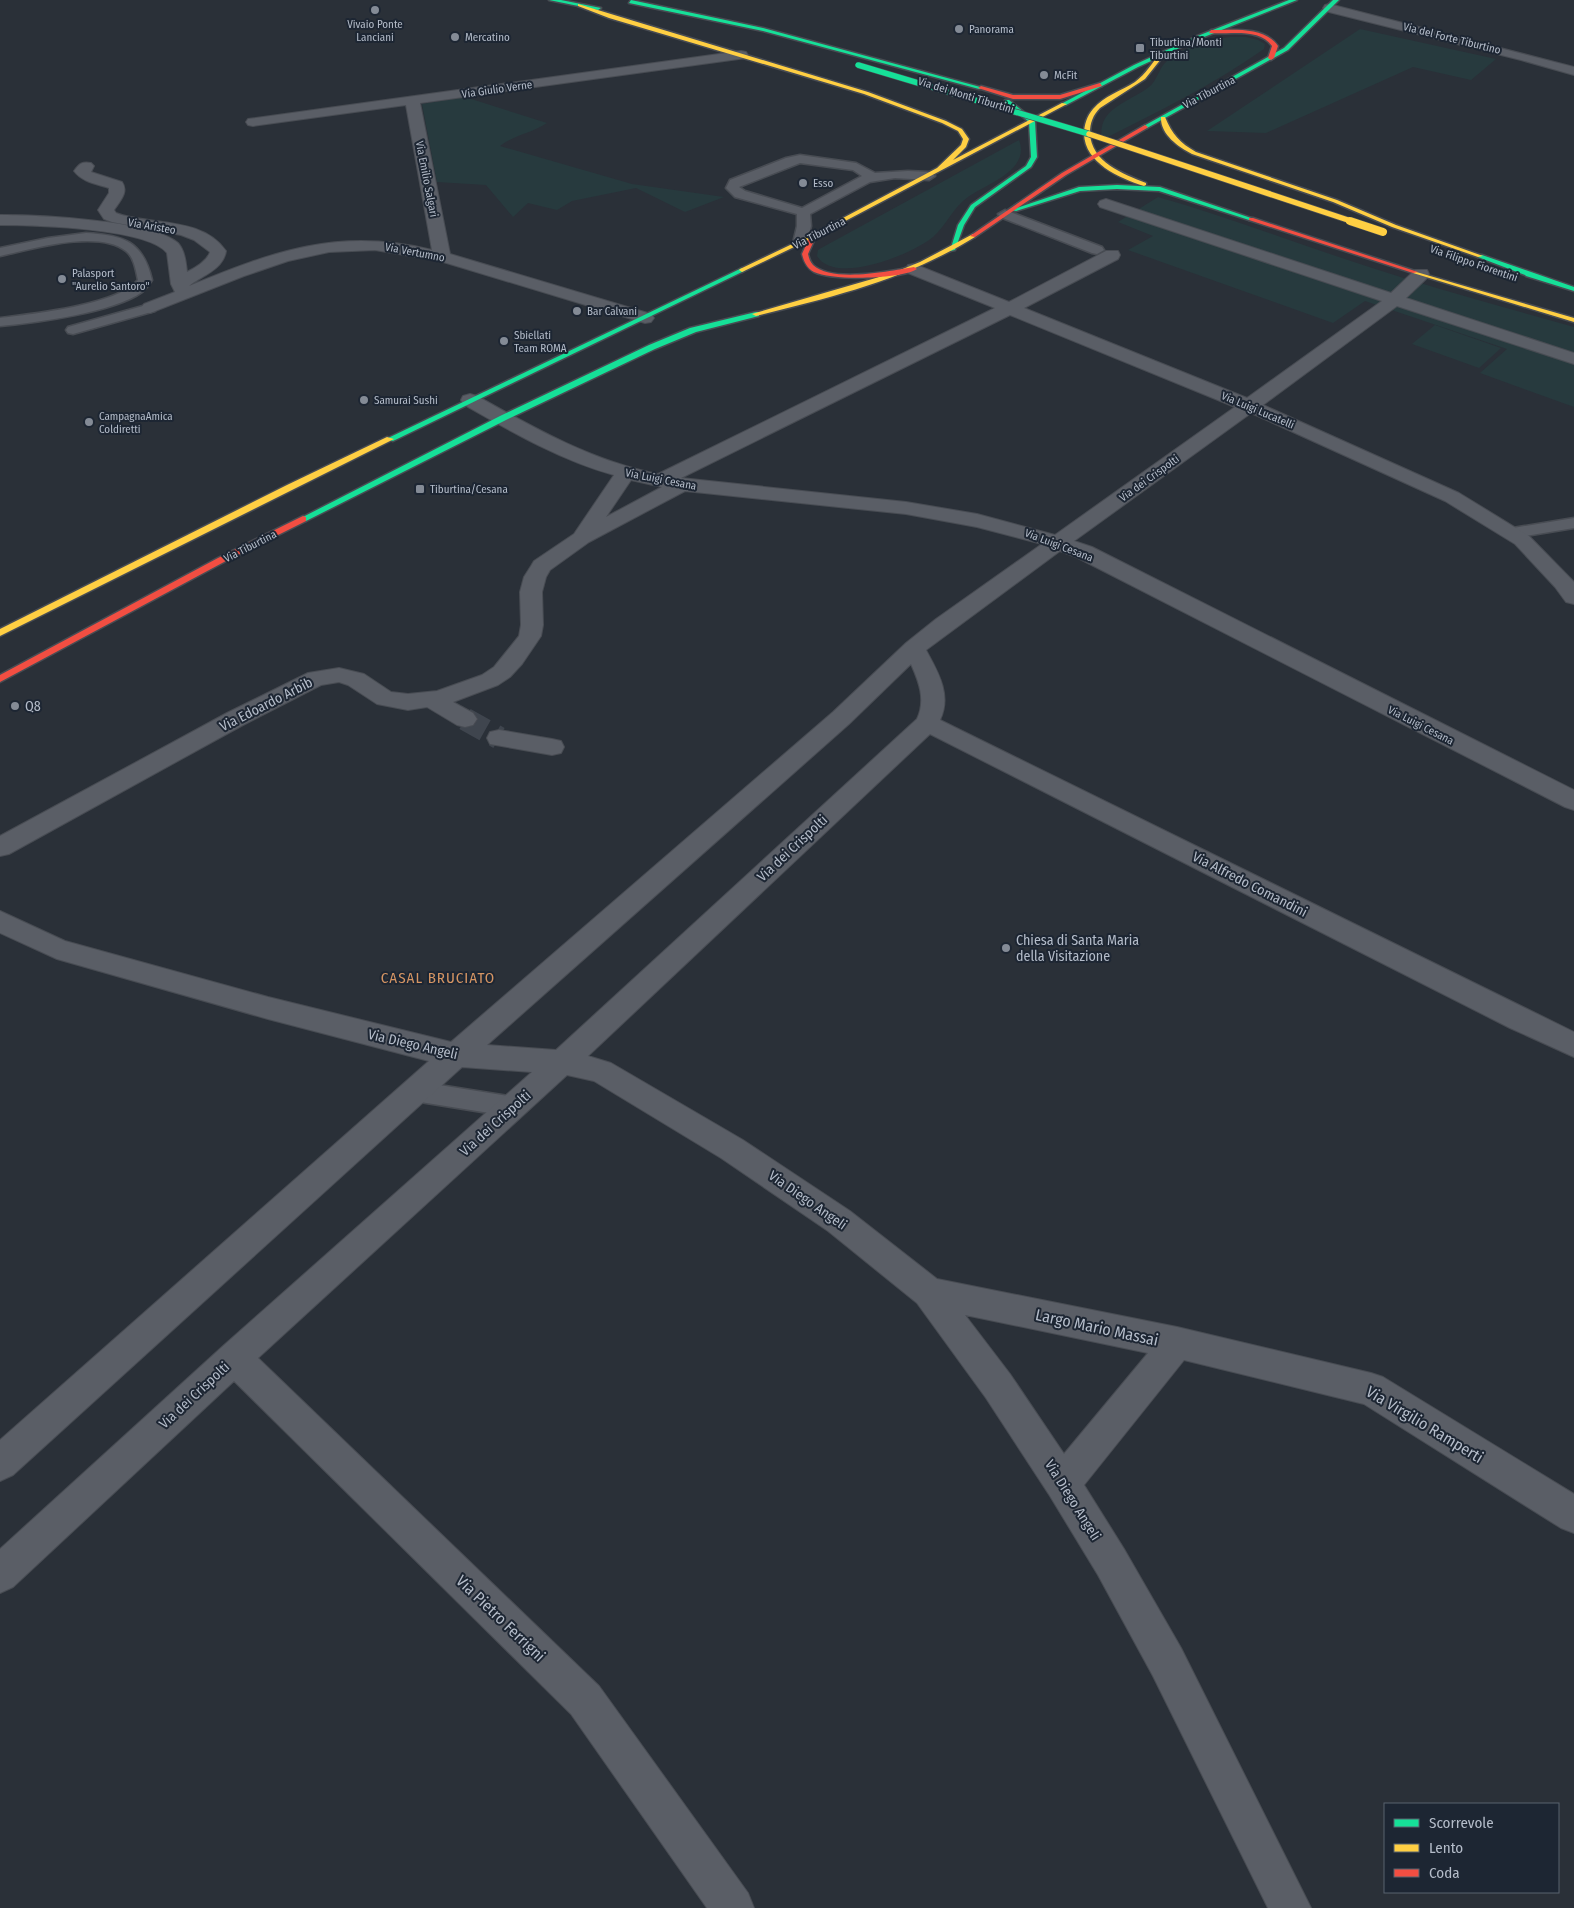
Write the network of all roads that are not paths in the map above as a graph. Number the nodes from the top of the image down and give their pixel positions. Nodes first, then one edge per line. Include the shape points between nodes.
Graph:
1 (552, 0) edge
2 (1294, 0) edge
3 (626, 1) edge
4 (1333, 4) edge
5 (580, 5) junction
6 (1211, 32) junction
7 (724, 38) dead end
8 (743, 48) junction
9 (1162, 54) junction
10 (1272, 58) junction
11 (856, 70) junction
12 (1570, 70) edge
13 (1100, 85) junction
14 (998, 94) junction
15 (412, 101) junction
16 (1163, 118) junction
17 (1032, 121) junction
18 (253, 122) dead end
19 (1114, 155) dead end
20 (1095, 156) junction
21 (86, 166) dead end
22 (933, 174) junction
23 (872, 177) junction
24 (1160, 189) junction
25 (1106, 204) dead end
26 (803, 212) junction
27 (1009, 212) junction
28 (0, 220) edge
29 (1383, 232) joint
30 (813, 236) junction
31 (800, 243) junction
32 (952, 250) junction
33 (0, 252) edge
34 (1105, 252) joint
35 (442, 257) junction
36 (914, 269) junction
37 (1421, 274) junction
38 (1546, 280) junction
39 (1504, 286) dead end
40 (183, 289) junction
41 (1574, 290) edge
42 (1389, 303) junction
43 (150, 308) joint
44 (1010, 308) junction
45 (1574, 311) edge
46 (645, 318) junction
47 (1574, 320) edge
48 (0, 322) edge
49 (73, 330) dead end
50 (1574, 359) edge
51 (470, 400) junction
52 (1250, 405) junction
53 (502, 418) junction
54 (626, 473) junction
55 (659, 481) junction
56 (681, 485) junction
57 (1574, 523) edge
58 (1513, 533) junction
59 (582, 538) junction
60 (1059, 542) junction
61 (1574, 597) edge
62 (0, 633) edge
63 (914, 648) junction
64 (0, 679) edge
65 (430, 699) junction
66 (465, 719) tunnel mouth
67 (927, 723) junction
68 (499, 738) tunnel mouth
69 (552, 748) dead end
70 (1574, 802) edge
71 (0, 847) edge
72 (0, 921) edge
73 (1574, 1045) edge
74 (455, 1056) junction
75 (560, 1062) junction
76 (414, 1091) junction
77 (514, 1107) junction
78 (929, 1292) junction
79 (1177, 1343) junction
80 (234, 1358) junction
81 (0, 1463) edge
82 (1063, 1483) junction
83 (1574, 1515) edge
84 (0, 1574) edge
85 (733, 1908) edge
86 (1290, 1908) edge

1 - 5 main road
2 - 6 main road, Via Tiburtina
3 - 11 main road, Via dei Monti Tiburtini
3 - 14 main road via 757,28
4 - 10 main road, Via Tiburtina via 1301,37
4 - 12 street, Via del Forte Tiburtino
5 - 7 main road via 658,20
5 - 8 main road via 611,16
6 - 9 main road, Via Tiburtina
6 - 10 main road, Via Tiburtina via 1268,38 1275,48
8 - 15 street, Via Giulio Verne
8 - 22 main road via 952,126 965,136 966,143
9 - 13 main road, Via Tiburtina
9 - 20 main road, Via Tiburtina via 1145,77 1092,113 1085,137
10 - 16 main road, Via Tiburtina
11 - 19 main road, Via dei Monti Tiburtini
11 - 29 main road, Via dei Monti Tiburtini, bridge via 944,89
13 - 14 main road via 1060,96 1026,98
13 - 17 main road, Via Tiburtina
14 - 17 main road
15 - 18 street, Via Giulio Verne
15 - 35 street, Via Emilio Salgari
16 - 20 main road, Via Tiburtina
16 - 38 main road via 1168,135 1194,154 1334,201
17 - 22 main road, Via Tiburtina
17 - 32 main road via 1034,157 1028,167 972,206 960,224
20 - 24 main road via 1132,179
20 - 27 main road, Via Tiburtina
21 - 40 street, Via Aristeo via 82,171 86,175 117,185 117,193 106,210 110,216 193,234 212,243 218,251 217,256
22 - 23 lane
22 - 30 main road, Via Tiburtina
23 - 26 lane
23 - 26 lane via 856,166 800,159 734,183 732,188 740,194
24 - 27 main road via 1079,189
24 - 37 main road
25 - 42 street
26 - 31 lane
27 - 32 main road, Via Tiburtina
27 - 34 lane
28 - 40 street via 111,228 156,238 173,250
29 - 38 main road, Via Filippo Fiorentini
30 - 31 main road, Via Tiburtina
30 - 36 main road via 806,249 806,260 823,273 864,277
31 - 46 main road, Via Tiburtina
32 - 36 main road, Via Tiburtina
33 - 48 lane via 69,239 106,239 124,243 133,250 144,280 138,290 112,301
34 - 44 street
35 - 40 street, Via Vertumno via 378,245 330,246 285,256
35 - 46 street, Via Vertumno
36 - 44 street, Via Luigi Lucatelli
36 - 53 main road, Via Tiburtina via 866,286 674,337
37 - 42 street, Via dei Crispolti
37 - 47 main road
38 - 41 main road, Via Filippo Fiorentini
39 - 45 main road, Via Filippo Fiorentini
40 - 43 street, Via Vertumno
42 - 50 street
42 - 52 street, Via dei Crispolti
43 - 49 lane, Via Vertumno
44 - 52 street, Via Luigi Lucatelli
44 - 55 street
46 - 51 main road, Via Tiburtina
51 - 53 street
51 - 62 main road, Via Tiburtina
52 - 58 street, Via Luigi Lucatelli via 1444,493
52 - 60 street, Via dei Crispolti
53 - 54 street, Via Luigi Cesana via 560,448
53 - 64 main road, Via Tiburtina via 222,560
54 - 55 street, Via Luigi Cesana
54 - 59 street, Via Edoardo Arbib
55 - 56 street, Via Luigi Cesana
56 - 59 street, Via Edoardo Arbib
56 - 60 street, Via Luigi Cesana via 935,511 988,521
57 - 58 lane
58 - 61 street, Via Luigi Lucatelli via 1532,549
59 - 65 street, Via Edoardo Arbib via 542,566 535,577 531,592 530,636 502,672 459,692
60 - 63 street, Via dei Crispolti
60 - 70 street, Via Luigi Cesana
63 - 67 street via 934,693 934,705
63 - 74 street, Via dei Crispolti via 841,718
65 - 66 street
65 - 71 street, Via Edoardo Arbib via 397,702 385,699 356,679 339,675 316,678
67 - 73 street, Via Alfredo Comandini
67 - 75 street, Via dei Crispolti
68 - 69 street
72 - 74 street, Via Diego Angeli via 57,949
74 - 75 street, Via Diego Angeli
74 - 76 street, Via dei Crispolti
75 - 77 street, Via dei Crispolti
75 - 78 street, Via Diego Angeli via 601,1071 732,1149 839,1221
76 - 77 lane
76 - 81 street, Via dei Crispolti
77 - 80 street, Via dei Crispolti
78 - 79 street, Largo Mario Massai
78 - 82 street, Via Diego Angeli
79 - 82 street, Largo Mario Massai
79 - 83 street, Via Virgilio Ramperti via 1371,1389
80 - 84 street, Via dei Crispolti
80 - 85 street, Via Pietro Ferrigni via 585,1700
82 - 86 street, Via Diego Angeli via 1167,1662

